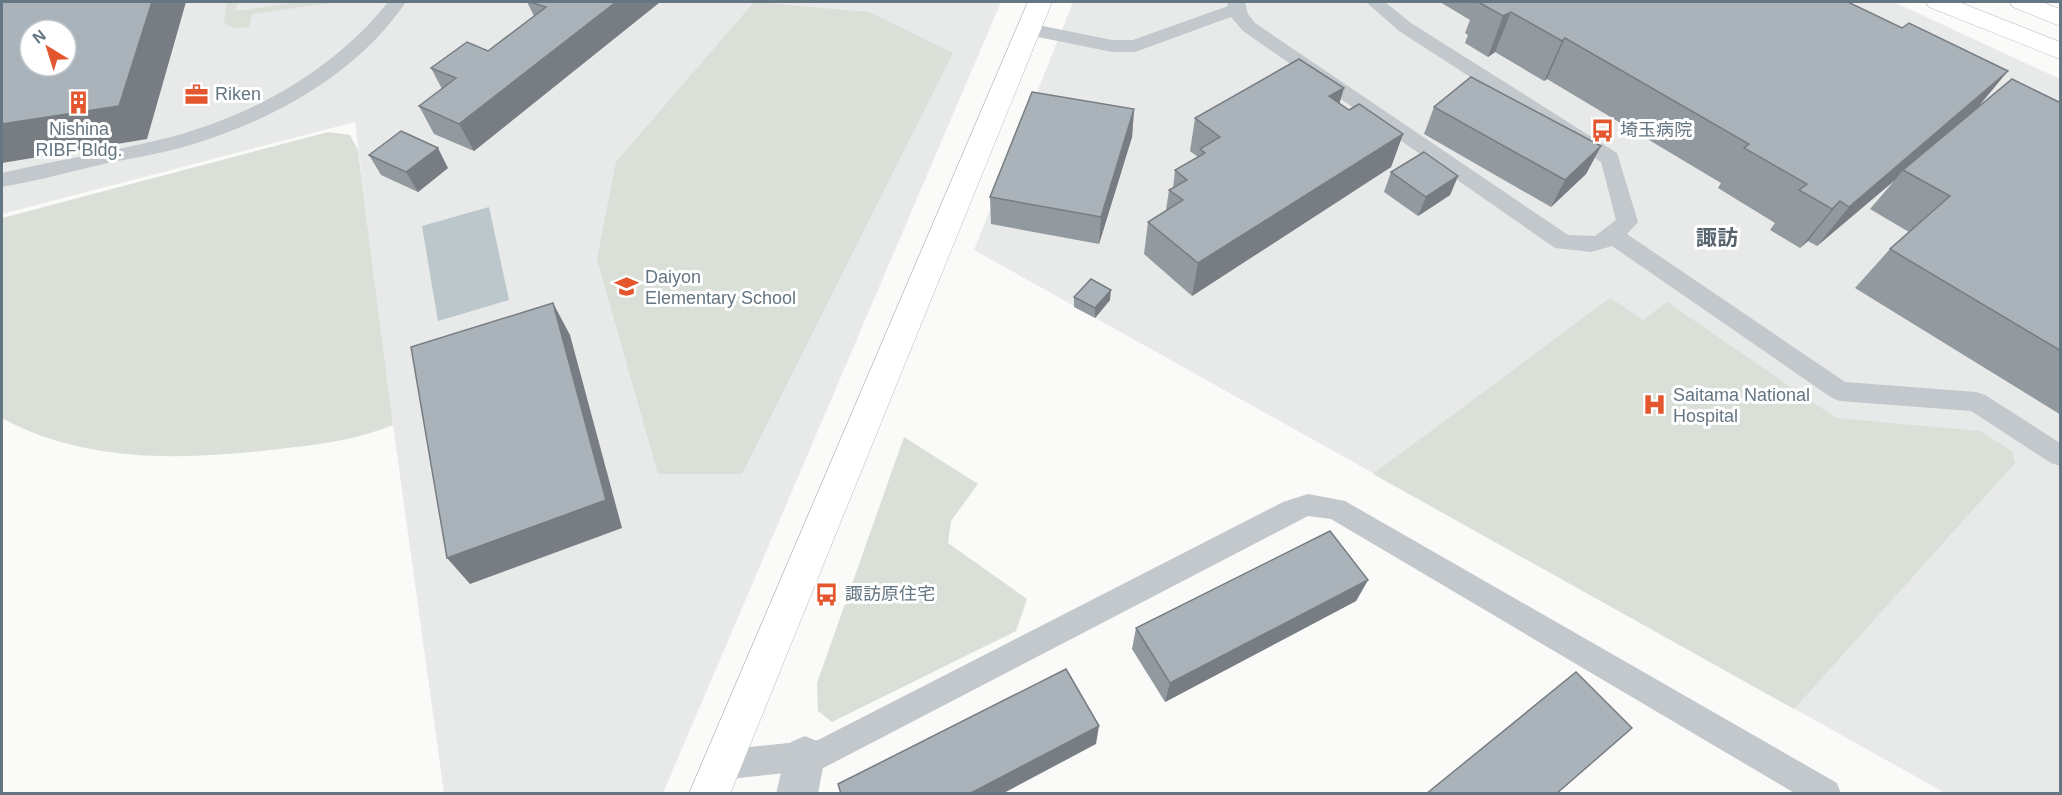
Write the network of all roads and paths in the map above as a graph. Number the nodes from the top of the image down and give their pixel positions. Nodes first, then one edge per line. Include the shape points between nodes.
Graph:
1 (397, 2) edge
2 (1375, 2) edge
3 (1938, 2) edge
4 (1974, 2) edge
5 (2022, 2) edge
6 (2035, 2) edge
7 (1236, 5) edge
8 (1034, 15) edge
9 (2061, 16) edge
10 (2061, 40) edge
11 (2061, 51) edge
12 (2, 180) edge
13 (1614, 236) junction
14 (2061, 456) edge
15 (801, 775) edge
16 (715, 779) edge
17 (1826, 794) edge

1 - 12 lane via 346,57 315,81 251,114 177,142
2 - 13 lane via 1405,27 1610,158 1627,222
3 - 11 street
4 - 10 street
5 - 9 street
6 - 9 street
7 - 8 lane via 1135,46 1112,46
7 - 13 lane via 1249,27 1563,242 1598,245
8 - 16 street
13 - 14 lane via 1840,391 1976,402
15 - 16 lane
15 - 17 lane via 821,754 1308,505 1336,509

